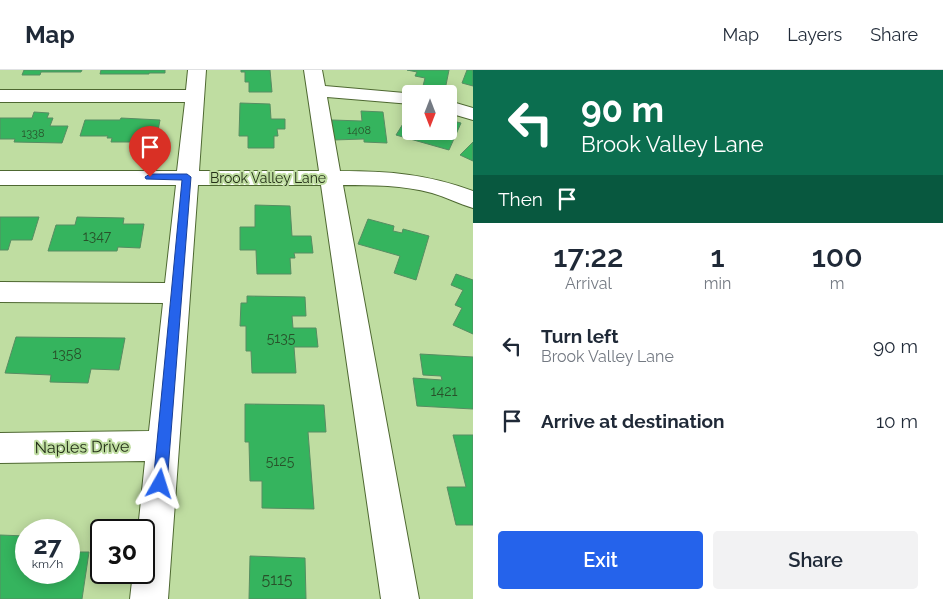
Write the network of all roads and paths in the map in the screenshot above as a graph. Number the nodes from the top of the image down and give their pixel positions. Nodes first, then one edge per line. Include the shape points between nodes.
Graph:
1 (314, 80) edge
2 (196, 83) edge
3 (0, 96) edge
4 (402, 96) edge
5 (458, 110) edge
6 (473, 114) edge
7 (187, 177) junction
8 (0, 178) edge
9 (330, 178) junction
10 (473, 200) edge
11 (0, 292) edge
12 (177, 293) junction
13 (164, 446) junction
14 (0, 448) edge
15 (149, 599) edge
16 (400, 599) edge

1 - 4 street
1 - 9 street
2 - 3 street
2 - 7 street
5 - 6 street
7 - 8 street, Brook Valley Lane
7 - 9 street, Brook Valley Lane
7 - 12 street
9 - 10 street, Brook Valley Lane via 389,178 419,182
9 - 16 street
11 - 12 street
12 - 13 street
13 - 14 street, Naples Drive
13 - 15 street

